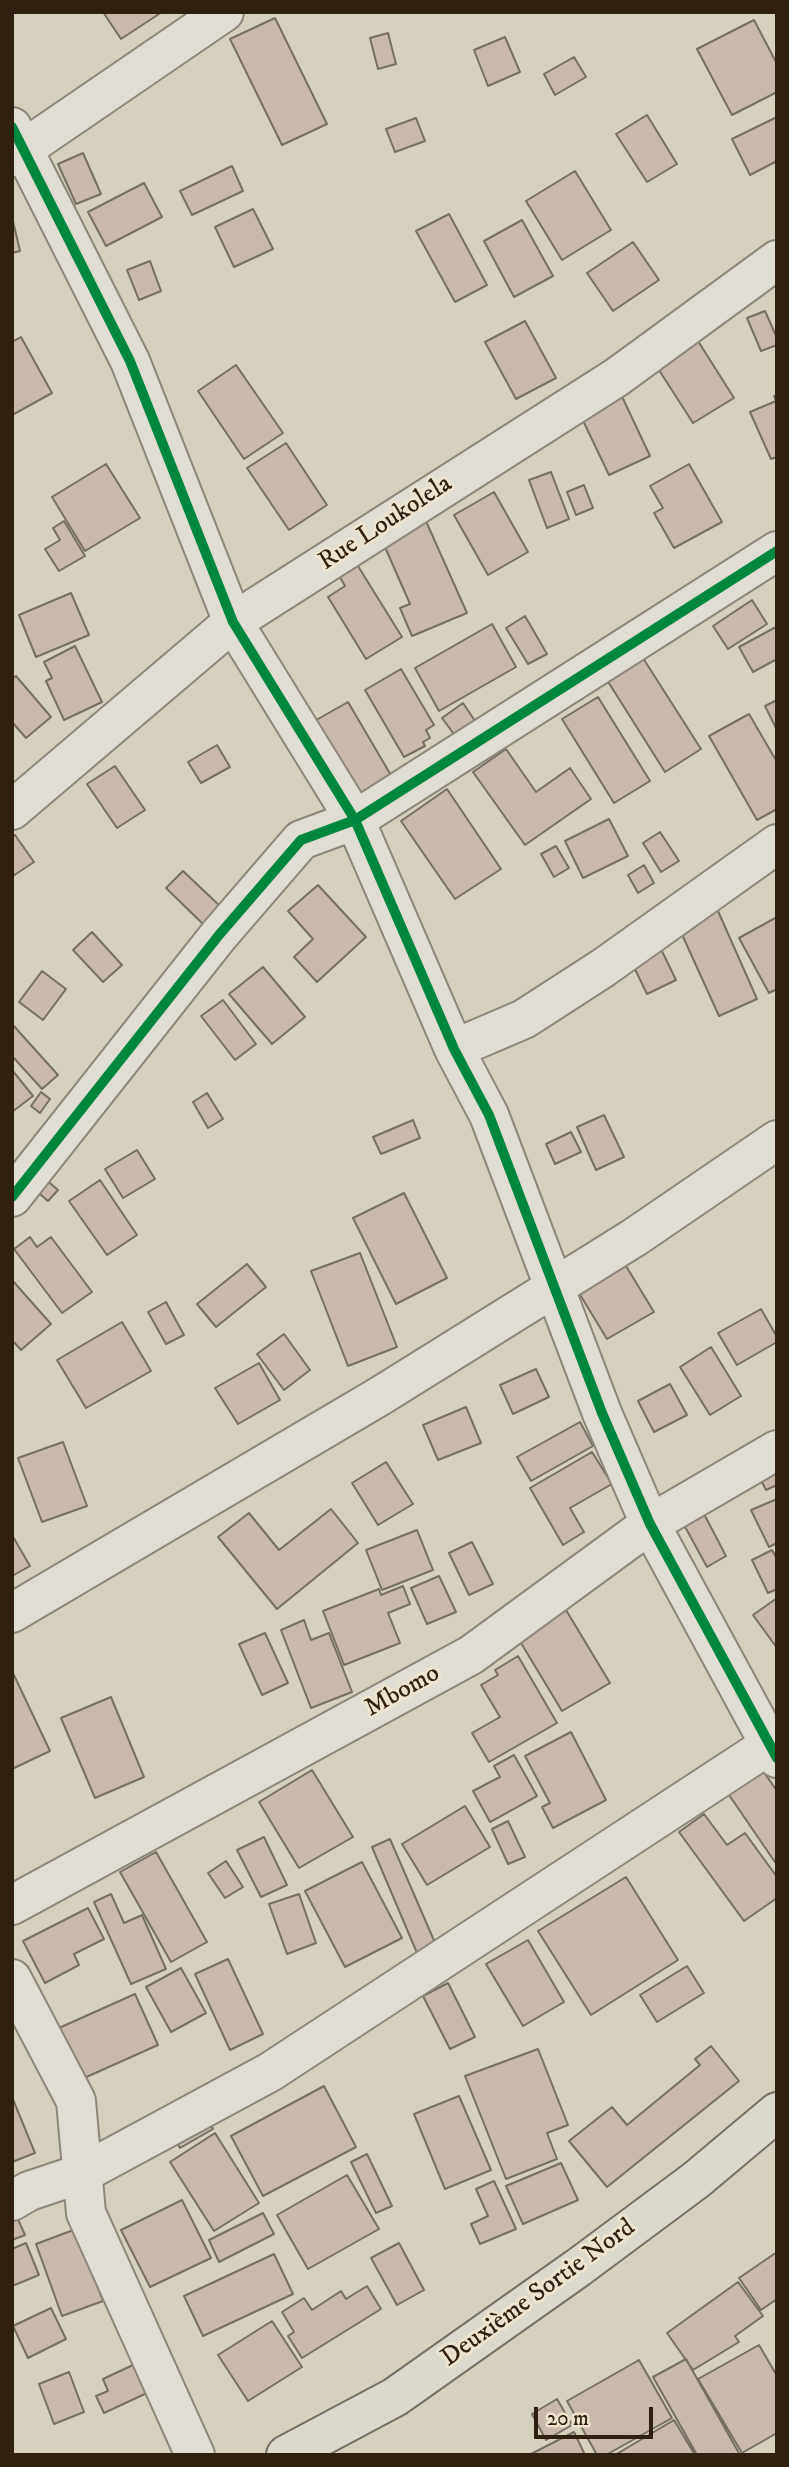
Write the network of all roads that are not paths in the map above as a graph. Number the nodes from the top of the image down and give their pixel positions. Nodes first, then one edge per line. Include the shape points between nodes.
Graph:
1 (224, 12) edge
2 (16, 144) edge
3 (777, 260) edge
4 (777, 551) edge
5 (233, 622) junction
6 (12, 810) edge
7 (355, 820) junction
8 (777, 844) edge
9 (454, 1049) junction
10 (777, 1140) edge
11 (12, 1197) edge
12 (553, 1288) junction
13 (777, 1450) edge
14 (650, 1524) junction
15 (12, 1613) edge
16 (774, 1748) edge
17 (12, 1905) edge
18 (12, 1979) edge
19 (777, 2112) edge
20 (83, 2173) junction
21 (12, 2201) edge
22 (195, 2455) edge
23 (286, 2455) edge

1 - 2 street
2 - 5 street via 130,361
3 - 5 street, Rue Loukolela via 617,377
4 - 7 street
5 - 6 street, Rue Loukolela
5 - 7 street
7 - 9 street
7 - 11 street via 301,840 219,935
8 - 9 street via 524,1019
9 - 12 street via 489,1115
10 - 12 street
12 - 14 street
12 - 15 street
13 - 14 street, Mbomo
14 - 16 street
14 - 17 street, Mbomo via 471,1655
16 - 20 street via 271,2072
18 - 20 street via 76,2101
19 - 23 main road, Deuxième Sortie Nord via 611,2244 395,2397
20 - 21 street
20 - 22 street via 86,2213

